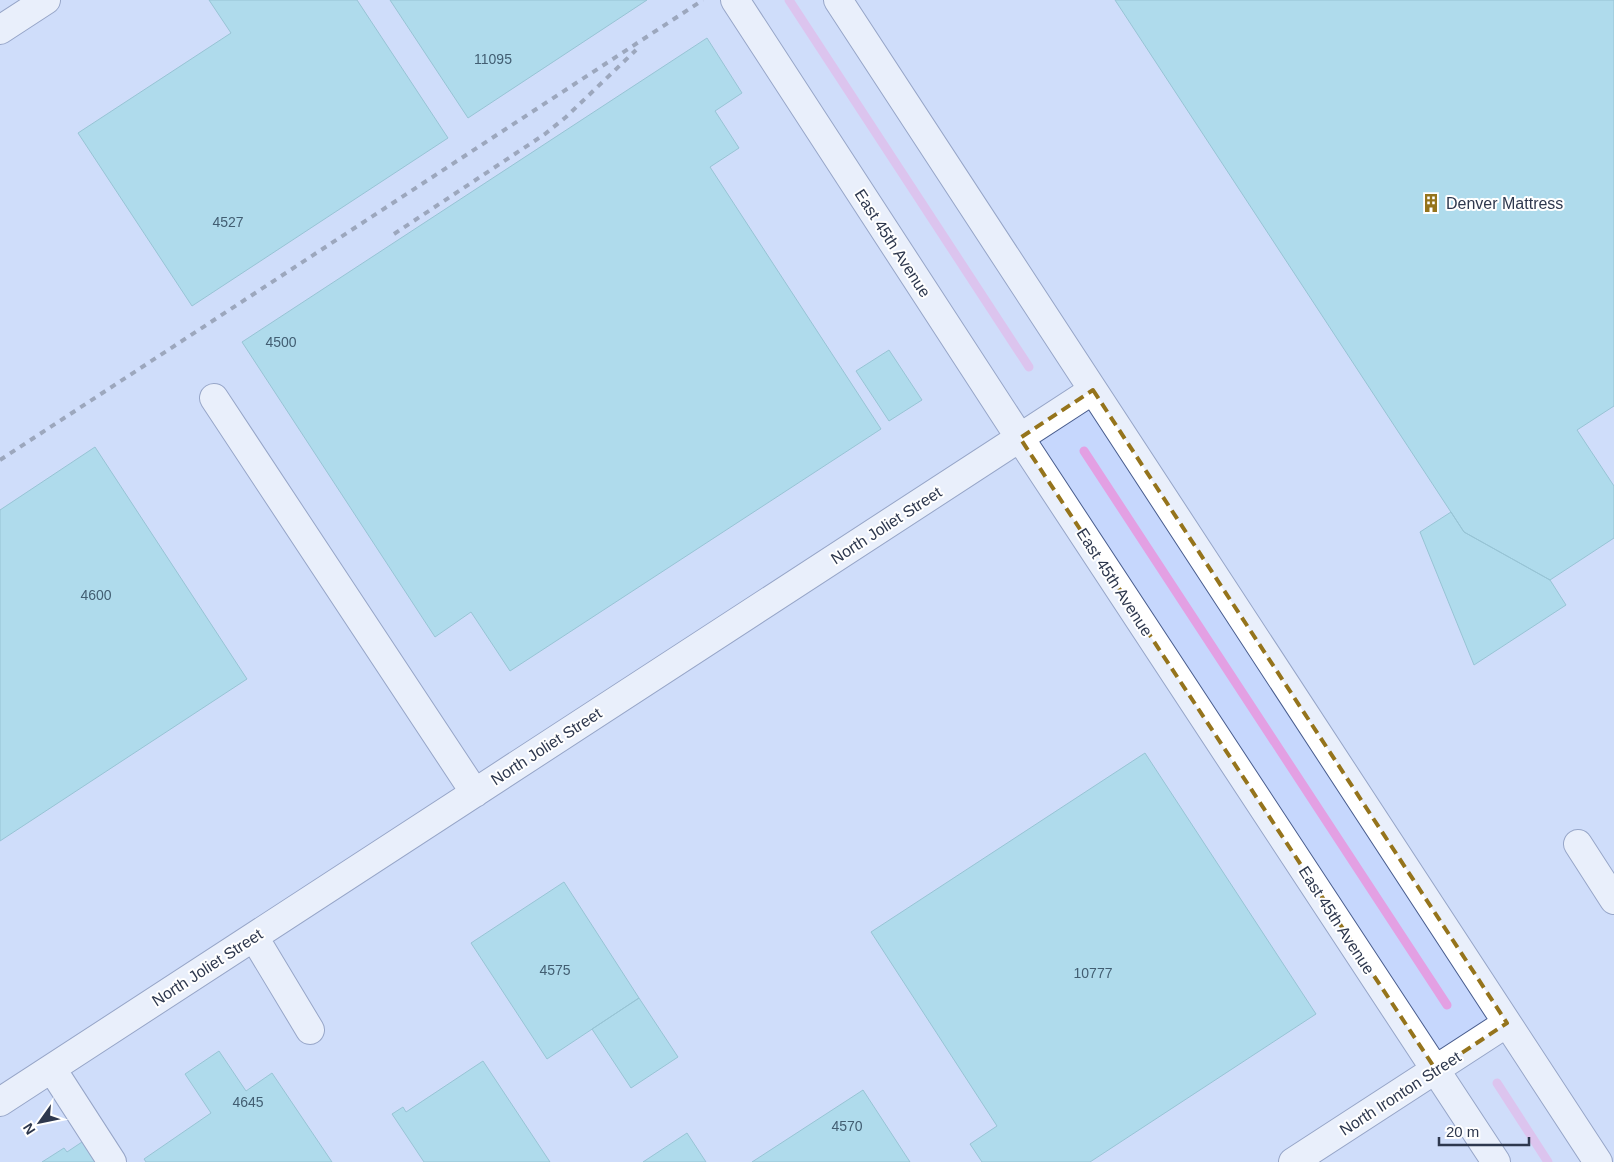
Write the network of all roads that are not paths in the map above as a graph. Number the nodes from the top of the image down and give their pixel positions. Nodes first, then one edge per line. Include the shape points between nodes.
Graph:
1 (46, 0) edge
2 (735, 0) edge
3 (838, 0) edge
4 (0, 30) edge
5 (1093, 390) junction
6 (214, 398) dead end
7 (1020, 438) junction
8 (475, 793) junction
9 (1578, 844) dead end
10 (1614, 900) edge
11 (254, 937) junction
12 (1507, 1023) junction
13 (310, 1030) dead end
14 (52, 1069) junction
15 (1436, 1070) junction
16 (0, 1102) edge
17 (112, 1162) edge
18 (1294, 1162) edge
19 (1496, 1162) edge
20 (1598, 1162) edge

1 - 4 street
2 - 7 street, East 45th Avenue
3 - 5 street
5 - 7 street, North Joliet Street
5 - 12 street
6 - 8 street
7 - 8 street, North Joliet Street
7 - 15 street, East 45th Avenue
8 - 11 street, North Joliet Street
9 - 10 street
11 - 13 street
11 - 14 street, North Joliet Street
12 - 15 street, North Ironton Street
12 - 20 street
14 - 16 street, North Joliet Street
14 - 17 street
15 - 18 street, North Ironton Street
15 - 19 street, East 45th Avenue

